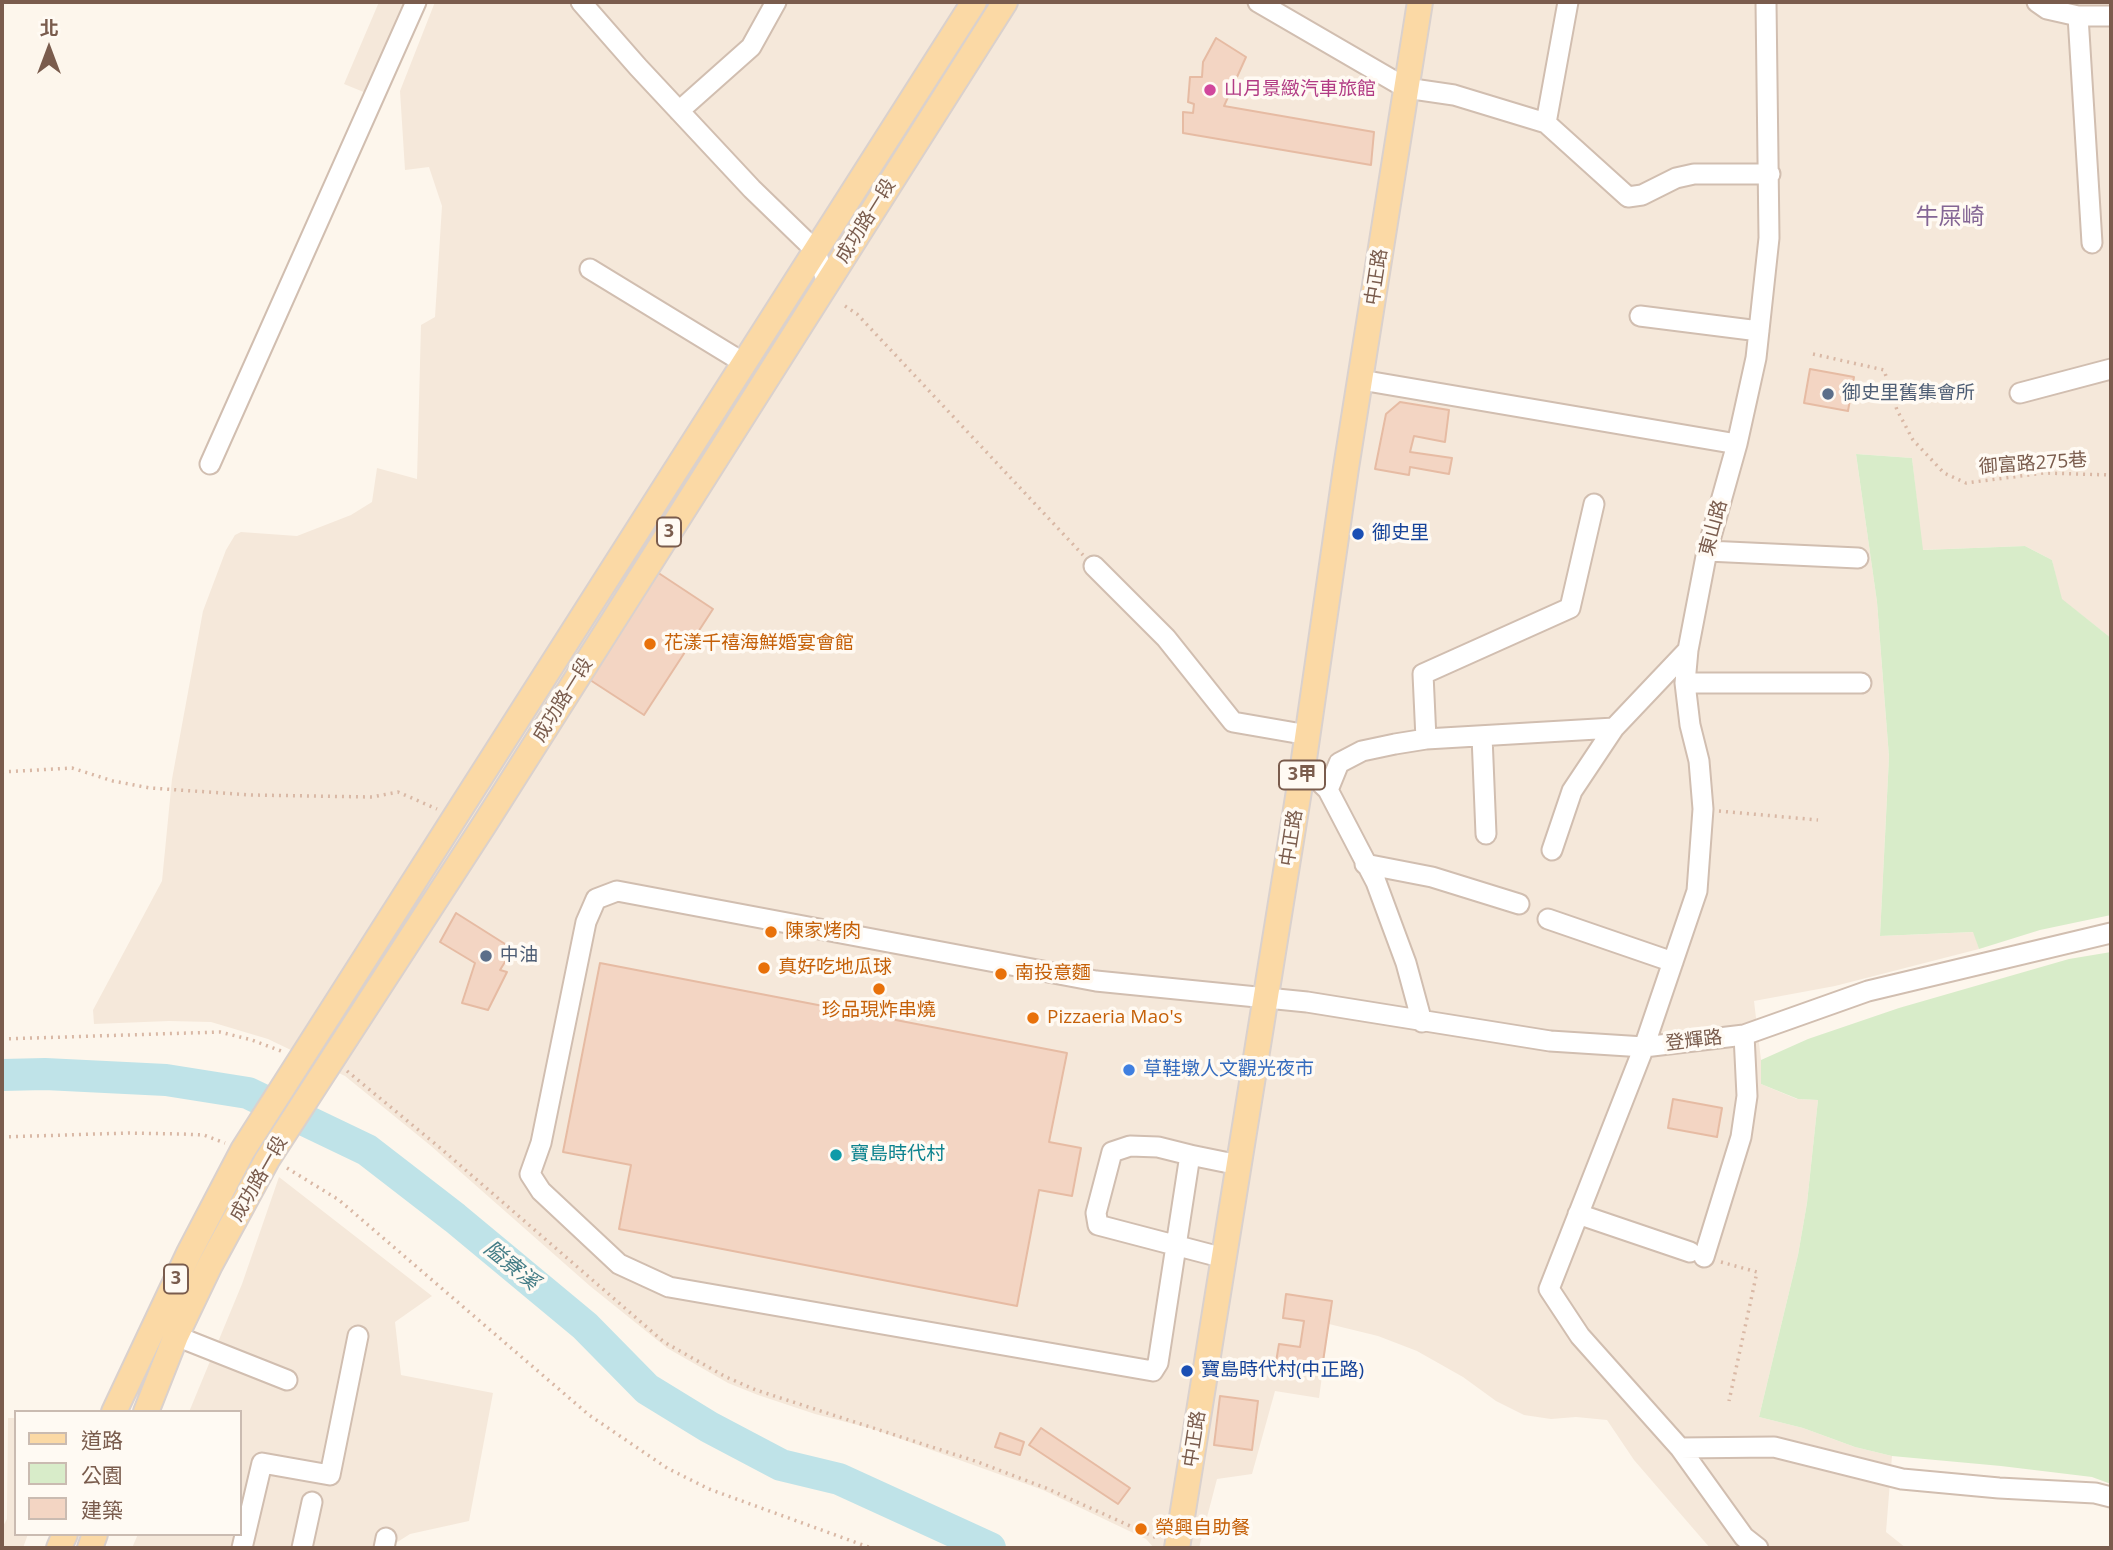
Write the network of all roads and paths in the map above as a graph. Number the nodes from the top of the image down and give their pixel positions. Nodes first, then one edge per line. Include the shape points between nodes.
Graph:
1 (416, 2) edge
2 (581, 2) edge
3 (776, 2) edge
4 (1005, 2) edge
5 (1258, 2) edge
6 (1420, 2) edge
7 (1568, 2) edge
8 (1766, 2) edge
9 (2037, 2) edge
10 (966, 4) edge
11 (2078, 16) junction
12 (2111, 16) edge
13 (1406, 88) junction
14 (679, 111) junction
15 (1546, 122) junction
16 (1770, 174) junction
17 (2092, 243) dead end
18 (816, 250) junction
19 (590, 268) dead end
20 (827, 282) junction
21 (845, 306) dead end
22 (1640, 316) dead end
23 (1759, 331) junction
24 (1813, 354) dead end
25 (744, 363) junction
26 (2111, 369) edge
27 (1361, 380) junction
28 (2020, 393) dead end
29 (1737, 444) junction
30 (210, 464) dead end
31 (2111, 475) edge
32 (1594, 504) dead end
33 (1707, 551) junction
34 (1858, 558) dead end
35 (1094, 566) joint
36 (1688, 650) junction
37 (1685, 683) junction
38 (1861, 683) dead end
39 (1614, 728) junction
40 (1308, 735) junction
41 (1482, 736) junction
42 (1426, 739) junction
43 (1303, 766) junction
44 (2, 772) edge
45 (1328, 790) junction
46 (1703, 809) junction
47 (456, 818) junction
48 (1818, 820) dead end
49 (1486, 834) dead end
50 (1552, 850) dead end
51 (1365, 863) junction
52 (1519, 904) dead end
53 (1548, 919) dead end
54 (2111, 933) edge
55 (1673, 962) junction
56 (1266, 997) junction
57 (1422, 1022) junction
58 (1744, 1035) junction
59 (2, 1039) edge
60 (1644, 1047) junction
61 (301, 1060) junction
62 (332, 1062) junction
63 (2, 1137) edge
64 (243, 1150) junction
65 (1191, 1155) junction
66 (267, 1160) junction
67 (1239, 1165) junction
68 (1578, 1214) junction
69 (1178, 1245) junction
70 (1697, 1254) junction
71 (1224, 1258) junction
72 (176, 1336) junction
73 (358, 1336) dead end
74 (287, 1380) dead end
75 (1729, 1401) dead end
76 (115, 1410) edge
77 (146, 1410) edge
78 (1680, 1448) junction
79 (2111, 1497) edge
80 (312, 1502) dead end
81 (242, 1548) edge
82 (302, 1548) edge
83 (871, 1548) edge
84 (1177, 1548) edge
85 (1758, 1548) edge

1 - 30 street
2 - 14 street
3 - 14 street via 751,47
4 - 20 main road, 成功路一段 / 3
5 - 13 street
6 - 13 main road, 中正路 / 3甲
7 - 15 street
8 - 16 street, 東山路
9 - 11 street
10 - 18 main road, 成功路一段 / 3
11 - 12 street
11 - 17 street
13 - 15 street via 1454,95
13 - 27 main road, 中正路 / 3甲
14 - 18 street
15 - 16 street via 1628,197 1694,174
16 - 23 street, 東山路
18 - 20 street
18 - 25 main road, 成功路一段 / 3
19 - 25 street
20 - 62 main road, 成功路一段 / 3
21 - 35 path
22 - 23 street
23 - 29 street, 東山路
24 - 31 path, 御富路275巷 via 1884,370 1913,440 1944,474 1966,483 2044,474
25 - 47 main road, 成功路一段 / 3
26 - 28 street
27 - 29 street
27 - 40 main road, 中正路 / 3甲
29 - 33 street, 東山路
32 - 42 street via 1570,608 1423,674
33 - 34 street
33 - 36 street, 東山路
35 - 40 street via 1166,638 1233,722
36 - 37 street, 東山路
36 - 39 street
37 - 38 street
37 - 46 street, 東山路
39 - 41 street
39 - 50 street via 1572,791
40 - 43 main road, 中正路 / 3甲
41 - 42 street
41 - 49 street
42 - 45 street via 1362,751 1339,763
43 - 45 street
43 - 56 main road, 中正路 / 3甲
44 - 47 path via 72,768 150,788 251,795 372,797 398,792
45 - 51 street
46 - 48 path
46 - 55 street, 東山路 via 1697,891
47 - 61 main road, 成功路一段 / 3
51 - 52 street via 1432,877
51 - 57 street via 1406,963
53 - 55 street
54 - 58 street, 登輝路 via 1868,992
55 - 60 street, 東山路
56 - 57 street, 登輝路
56 - 67 main road, 中正路 / 3甲
56 - 69 street, 登輝路 via 1096,981 617,891 596,899 586,922 541,1143 530,1174 541,1191 619,1264 669,1287 1153,1371
57 - 60 street, 登輝路 via 1550,1041
58 - 60 street, 登輝路
58 - 70 street via 1747,1096 1741,1138
59 - 61 path via 220,1032
60 - 68 street, 東山路
61 - 64 main road, 成功路一段 / 3
62 - 66 main road, 成功路一段 / 3
62 - 84 path via 439,1147 664,1342 756,1390 975,1461
63 - 64 path via 204,1135
64 - 76 main road, 成功路一段 / 3 via 188,1253
65 - 67 street
65 - 69 street
65 - 69 street via 1158,1147 1130,1146 1112,1152 1096,1213 1098,1225
66 - 72 main road, 成功路一段 / 3
66 - 83 path via 339,1200 589,1415 667,1468 709,1489
67 - 71 main road, 中正路 / 3甲
68 - 70 street
68 - 78 street, 東山路 via 1549,1289 1580,1336
69 - 71 street
70 - 75 path via 1757,1272
71 - 84 main road, 中正路 / 3甲
72 - 74 street
72 - 77 main road, 成功路一段 / 3
73 - 81 street via 330,1475 262,1463
78 - 79 street via 1774,1447 1902,1479
78 - 85 street via 1744,1537
80 - 82 street

